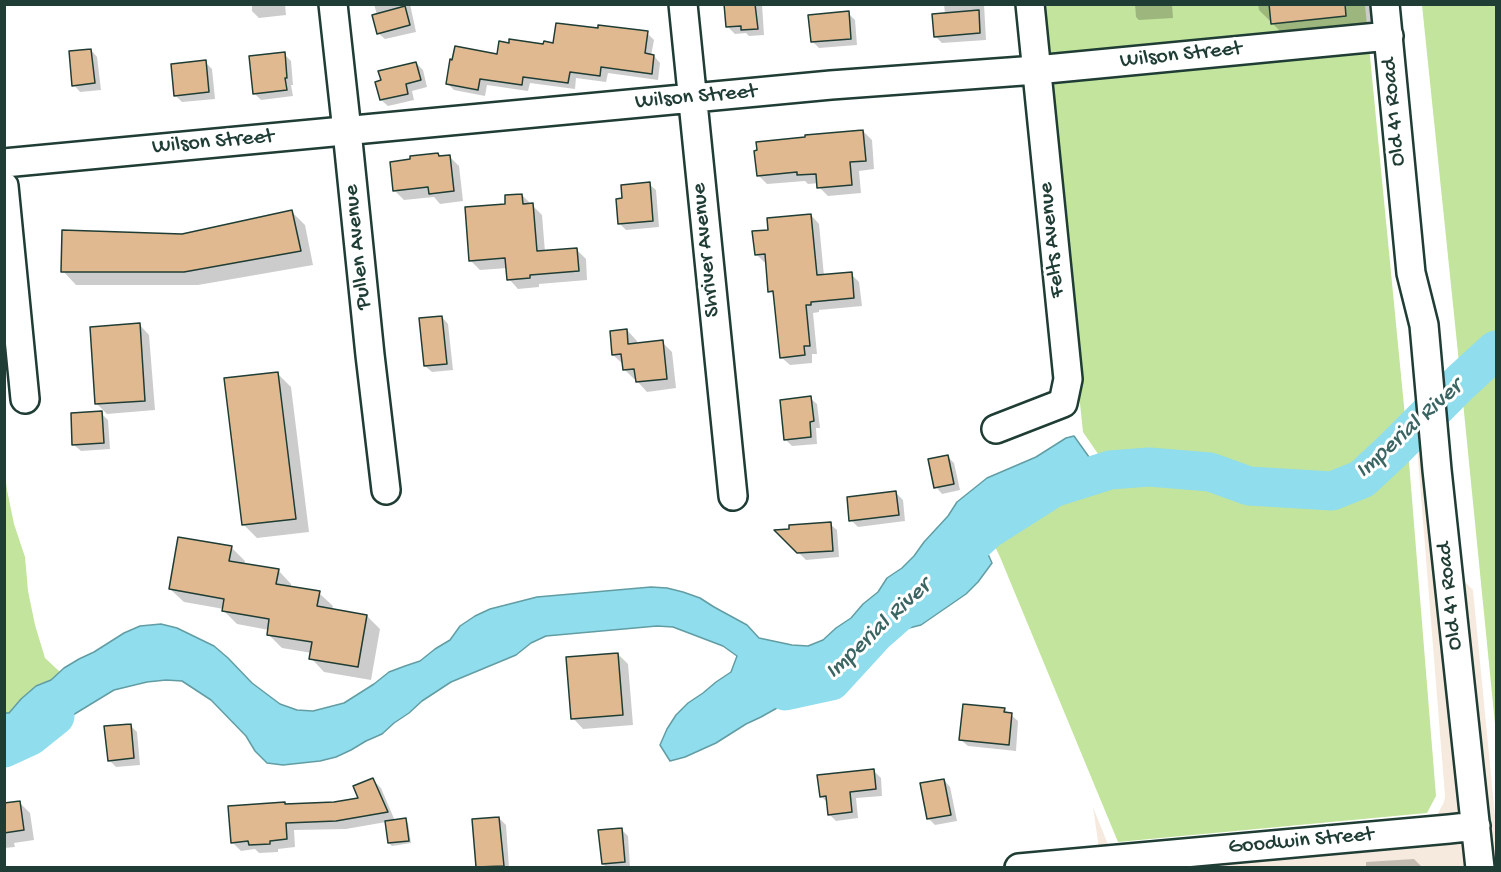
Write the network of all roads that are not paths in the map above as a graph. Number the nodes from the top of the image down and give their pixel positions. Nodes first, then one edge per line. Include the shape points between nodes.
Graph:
1 (333, 4) edge
2 (683, 4) edge
3 (1030, 4) edge
4 (1385, 4) edge
5 (1404, 4) edge
6 (1389, 36) junction
7 (1036, 70) junction
8 (691, 99) junction
9 (347, 130) junction
10 (4, 163) edge
11 (4, 186) edge
12 (1424, 325) junction
13 (25, 399) dead end
14 (996, 429) dead end
15 (386, 490) dead end
16 (733, 496) dead end
17 (1476, 826) junction
18 (1140, 862) edge
19 (1019, 867) edge
20 (1480, 867) edge

1 - 9 street, Pullen Avenue
2 - 8 street, Shriver Avenue
3 - 7 street, Felts Avenue
4 - 6 street, Old 41 Road
5 - 12 street, Old 41 Road via 1428,272
6 - 7 street, Wilson Street
6 - 12 street, Old 41 Road via 1411,273
7 - 8 street, Wilson Street
7 - 14 street, Felts Avenue via 1068,379 1063,403
8 - 9 street, Wilson Street
8 - 16 street, Shriver Avenue
9 - 10 street, Wilson Street
9 - 15 street, Pullen Avenue
11 - 13 street
12 - 17 street, Old 41 Road
17 - 18 street, Goodwin Street
17 - 20 street, Old 41 Road
18 - 19 street, Goodwin Street

